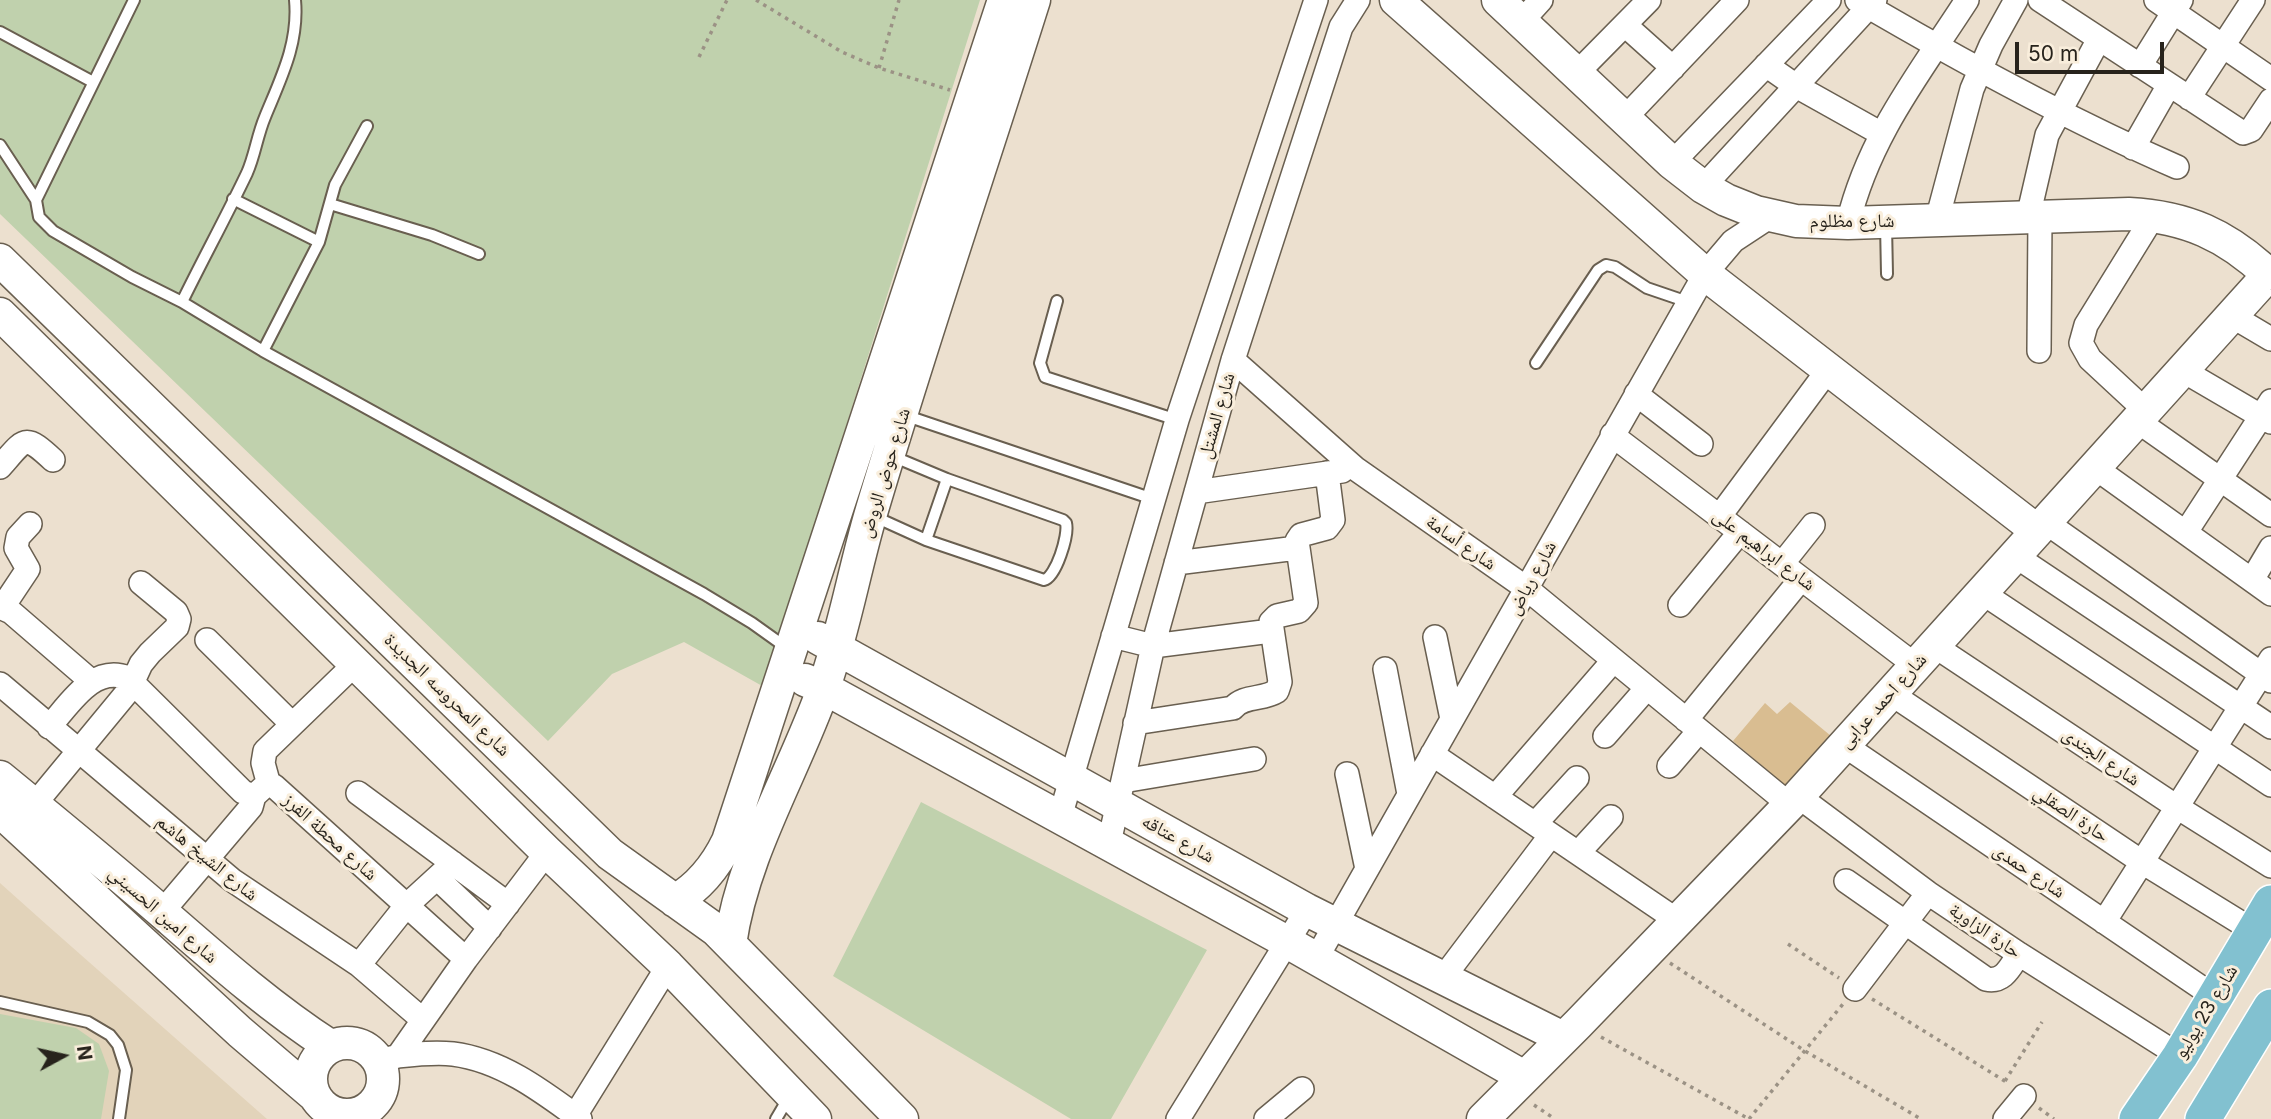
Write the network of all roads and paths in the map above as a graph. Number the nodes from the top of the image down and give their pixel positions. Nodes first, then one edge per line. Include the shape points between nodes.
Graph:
1 (134, 0) edge
2 (295, 0) edge
3 (727, 0) edge
4 (757, 0) edge
5 (899, 0) edge
6 (1004, 0) edge
7 (1034, 0) edge
8 (1316, 0) edge
9 (1358, 0) edge
10 (1396, 0) edge
11 (1498, 0) edge
12 (1650, 0) edge
13 (1737, 0) edge
14 (1829, 0) edge
15 (1967, 0) edge
16 (2017, 0) edge
17 (2039, 0) edge
18 (2253, 0) edge
19 (1867, 2) edge
20 (2170, 4) edge
21 (2072, 9) edge
22 (1531, 11) edge
23 (1625, 25) junction
24 (0, 32) edge
25 (2099, 39) junction
26 (1937, 46) junction
27 (2224, 46) junction
28 (699, 58) dead end
29 (1766, 65) junction
30 (2140, 66) junction
31 (879, 68) junction
32 (1673, 68) junction
33 (1979, 70) junction
34 (1576, 74) junction
35 (2271, 79) edge
36 (93, 82) junction
37 (2169, 85) junction
38 (1796, 86) junction
39 (972, 97) junction
40 (2189, 98) junction
41 (2271, 100) edge
42 (2059, 110) junction
43 (1624, 119) junction
44 (367, 125) dead end
45 (1880, 133) junction
46 (0, 145) edge
47 (2133, 148) junction
48 (1672, 163) junction
49 (2177, 167) dead end
50 (1703, 187) junction
51 (233, 199) junction
52 (36, 200) junction
53 (330, 204) junction
54 (2154, 215) junction
55 (1770, 216) junction
56 (2034, 217) junction
57 (1937, 220) junction
58 (1848, 222) junction
59 (1886, 222) junction
60 (319, 242) junction
61 (479, 254) dead end
62 (0, 260) edge
63 (2270, 273) edge
64 (1705, 274) junction
65 (1887, 274) dead end
66 (1057, 301) dead end
67 (182, 302) junction
68 (1688, 303) junction
69 (0, 313) edge
70 (2232, 316) junction
71 (2271, 339) edge
72 (263, 351) junction
73 (2039, 351) dead end
74 (1233, 360) junction
75 (1536, 363) dead end
76 (1828, 370) junction
77 (2182, 370) junction
78 (1636, 394) junction
79 (2268, 413) edge
80 (902, 414) junction
81 (2141, 415) junction
82 (1177, 420) junction
83 (1212, 434) junction
84 (1612, 435) junction
85 (1701, 444) dead end
86 (890, 456) junction
87 (53, 460) dead end
88 (0, 467) edge
89 (2094, 467) junction
90 (1356, 469) junction
91 (1327, 473) junction
92 (947, 479) junction
93 (2220, 479) junction
94 (1196, 492) junction
95 (1153, 499) junction
96 (870, 514) junction
97 (2271, 515) edge
98 (1719, 517) junction
99 (30, 524) dead end
100 (1813, 525) dead end
101 (2040, 526) junction
102 (1740, 532) junction
103 (2186, 532) junction
104 (926, 540) junction
105 (1297, 548) junction
106 (2271, 548) edge
107 (2014, 555) junction
108 (1176, 563) junction
109 (1782, 564) junction
110 (1801, 579) junction
111 (2252, 580) junction
112 (141, 583) dead end
113 (1526, 589) junction
114 (1981, 592) junction
115 (2271, 594) edge
116 (1680, 605) dead end
117 (1, 608) edge
118 (1271, 631) junction
119 (1113, 636) junction
120 (1435, 637) dead end
121 (207, 640) dead end
122 (1153, 646) junction
123 (836, 649) junction
124 (792, 650) junction
125 (1924, 655) junction
126 (1613, 661) junction
127 (356, 663) junction
128 (1385, 669) dead end
129 (2268, 672) edge
130 (91, 681) junction
131 (134, 682) junction
132 (0, 684) edge
133 (824, 688) junction
134 (1647, 688) junction
135 (1890, 693) junction
136 (2241, 707) junction
137 (1452, 719) junction
138 (1135, 723) junction
139 (292, 724) junction
140 (1693, 725) junction
141 (49, 727) junction
142 (2271, 727) edge
143 (1605, 736) dead end
144 (1844, 745) junction
145 (2215, 747) junction
146 (81, 751) junction
147 (1432, 754) junction
148 (1254, 759) dead end
149 (1669, 766) dead end
150 (1347, 774) dead end
151 (0, 777) edge
152 (1577, 778) dead end
153 (1071, 780) junction
154 (2271, 785) edge
155 (261, 790) junction
156 (358, 793) dead end
157 (1120, 793) junction
158 (1409, 794) junction
159 (1495, 797) junction
160 (1794, 800) junction
161 (34, 805) junction
162 (2177, 807) junction
163 (0, 811) edge
164 (1060, 817) junction
165 (1611, 817) dead end
166 (1543, 829) junction
167 (597, 841) junction
168 (1109, 843) junction
169 (547, 852) junction
170 (1578, 853) junction
171 (206, 860) junction
172 (2142, 862) junction
173 (2271, 866) edge
174 (1367, 869) junction
175 (445, 871) junction
176 (573, 874) junction
177 (1846, 881) dead end
178 (1928, 893) junction
179 (675, 901) junction
180 (508, 904) junction
181 (406, 906) junction
182 (1307, 910) junction
183 (162, 912) junction
184 (2262, 917) edge
185 (1678, 921) junction
186 (2104, 922) junction
187 (1905, 923) junction
188 (1336, 925) junction
189 (490, 928) junction
190 (1287, 942) junction
191 (730, 944) junction
192 (1788, 944) dead end
193 (1650, 950) junction
194 (2019, 954) junction
195 (466, 959) junction
196 (1316, 959) junction
197 (359, 965) junction
198 (668, 966) junction
199 (1443, 978) junction
200 (1855, 989) junction
201 (2215, 997) junction
202 (0, 1002) edge
203 (2271, 1007) edge
204 (423, 1020) junction
205 (2042, 1022) dead end
206 (1570, 1031) junction
207 (2261, 1045) edge
208 (330, 1046) junction
209 (1804, 1051) junction
210 (2180, 1056) junction
211 (389, 1059) junction
212 (1524, 1077) junction
213 (2005, 1081) junction
214 (1302, 1089) dead end
215 (316, 1096) junction
216 (2024, 1096) junction
217 (784, 1107) edge
218 (351, 1117) edge
219 (576, 1118) edge
220 (119, 1119) edge
221 (815, 1119) edge
222 (902, 1119) edge
223 (1178, 1119) edge
224 (1266, 1119) edge
225 (1483, 1119) edge
226 (1749, 1119) edge
227 (1921, 1119) edge
228 (2005, 1119) edge
229 (2054, 1119) edge
230 (2137, 1119) edge
231 (2203, 1119) edge

1 - 36 lane
2 - 51 lane via 293,45 282,81
3 - 28 path
4 - 31 path via 842,52
5 - 31 path
6 - 39 street, شارع حوض الروض
7 - 80 street, شارع حوض الروض
8 - 82 street, شارع المشتل
9 - 74 street, شارع المشتل via 1342,27
10 - 64 street
11 - 22 street, شارع مظلوم
12 - 23 street
13 - 32 street
14 - 29 street
15 - 26 street
16 - 33 street
17 - 21 street
18 - 27 street
19 - 26 street
19 - 38 street
20 - 27 street
20 - 30 street
21 - 25 street
22 - 34 street, شارع مظلوم
23 - 32 street
23 - 34 street
24 - 36 lane
25 - 30 street
25 - 42 street
26 - 33 street
26 - 45 street
27 - 35 street
27 - 40 street
29 - 38 street
29 - 48 street
30 - 37 street
31 - 39 path
32 - 43 street
33 - 42 street
33 - 57 street
34 - 43 street, شارع مظلوم
36 - 52 lane
37 - 40 street
37 - 47 street
38 - 45 street
38 - 50 street
39 - 124 street, شارع حوض الروض
40 - 41 street via 2243,133 2251,130
42 - 47 street
42 - 56 street via 2047,135
43 - 48 street, شارع مظلوم
44 - 53 lane via 343,167
45 - 58 street
46 - 52 lane
47 - 49 street
48 - 50 street, شارع مظلوم
50 - 55 street, شارع مظلوم
51 - 60 lane
51 - 67 lane
52 - 67 lane via 39,217 53,231
53 - 60 lane
53 - 61 lane
54 - 56 street, شارع مظلوم
54 - 63 street, شارع مظلوم via 2219,236
54 - 81 street via 2087,325 2081,343
55 - 58 street, شارع مظلوم
55 - 64 street, شارع رياض via 1732,241
56 - 57 street, شارع مظلوم
56 - 73 street
57 - 59 street, شارع مظلوم
58 - 59 street, شارع مظلوم
59 - 65 lane
60 - 72 lane
62 - 167 street, شارع المحروسه الجديدة
63 - 70 street, شارع احمد عرابى
64 - 68 street, شارع رياض
64 - 76 street
66 - 82 lane via 1040,363 1045,377
67 - 72 lane
68 - 75 lane via 1647,288 1606,265 1598,270
68 - 78 street, شارع رياض
69 - 127 street, شارع المحروسه الجديدة
70 - 71 street
70 - 77 street, شارع احمد عرابى
72 - 124 lane via 705,594
74 - 83 street, شارع المشتل
74 - 90 street, شارع أسامة
76 - 98 street
76 - 101 street
77 - 79 street
77 - 81 street, شارع احمد عرابى
78 - 84 street, شارع رياض
78 - 85 street
79 - 93 street
80 - 86 street, شارع حوض الروض
80 - 95 lane
81 - 89 street, شارع احمد عرابى
81 - 93 street
82 - 83 street
82 - 95 street, شارع المشتل
83 - 94 street, شارع المشتل
84 - 98 street, شارع ابراهيم على
84 - 113 street, شارع رياض
86 - 92 lane
86 - 96 street, شارع حوض الروض
87 - 88 street via 29,441
89 - 101 street, شارع احمد عرابى
89 - 103 street
90 - 91 street
90 - 113 street, شارع أسامة
91 - 94 street
91 - 105 street via 1333,520 1327,528 1301,535
92 - 104 lane
92 - 104 lane via 1063,520 1068,531 1057,563 1048,580 1040,580
93 - 97 street
93 - 103 street
94 - 108 street, شارع المشتل
95 - 119 street, شارع المشتل
96 - 104 lane
96 - 123 street, شارع حوض الروض
98 - 102 street, شارع ابراهيم على
99 - 117 street via 18,537 16,548 27,565 26,575
100 - 109 street
101 - 107 street, شارع احمد عرابى
101 - 129 street
102 - 109 street, شارع ابراهيم على
102 - 116 street
103 - 111 street
105 - 108 street
105 - 118 street via 1306,603 1299,611 1273,618
106 - 111 street
107 - 114 street, شارع احمد عرابى
107 - 136 street
108 - 122 street, شارع المشتل
109 - 110 street, شارع ابراهيم على
110 - 125 street, شارع ابراهيم على
110 - 140 street
111 - 115 street
112 - 131 street via 179,619 177,627 141,664
113 - 126 street, شارع أسامة
113 - 137 street, شارع رياض
114 - 125 street, شارع احمد عرابى
114 - 145 street
117 - 130 street
118 - 122 street
118 - 138 street via 1280,682 1273,694 1239,701 1233,708
119 - 122 street
119 - 153 street, شارع المشتل
120 - 137 street
121 - 139 street
122 - 138 street, شارع المشتل
123 - 124 street, شارع عتاقه
123 - 133 street, شارع حوض الروض
123 - 153 street, شارع عتاقه
124 - 133 street, شارع عتاقه
124 - 179 street, شارع حوض الروض via 728,841 720,858 691,891
125 - 135 street, شارع احمد عرابى
125 - 162 street, شارع الجندى
126 - 134 street, شارع أسامة
126 - 159 street
127 - 139 street
127 - 169 street, شارع المحروسه الجديدة
128 - 158 street
129 - 136 street
130 - 131 street via 113,674
130 - 141 street
131 - 146 street
131 - 155 street, شارع محطة الفرز via 243,792
132 - 141 street, شارع الشيخ هاشم
133 - 164 street, شارع عتاقه
133 - 191 street, شارع حوض الروض via 749,870
134 - 140 street, شارع أسامة
134 - 143 street
135 - 144 street, شارع احمد عرابى
135 - 172 street, حارة الصقلي
136 - 142 street
136 - 145 street
137 - 147 street, شارع رياض
138 - 157 street, شارع المشتل
139 - 155 street via 263,757
140 - 149 street
140 - 160 street, شارع أسامة
141 - 146 street, شارع الشيخ هاشم
144 - 160 street, شارع احمد عرابى
144 - 186 street, شارع حمدى
145 - 154 street
145 - 162 street
146 - 161 street
146 - 171 street, شارع الشيخ هاشم
147 - 158 street, شارع رياض
147 - 159 street
148 - 157 street
150 - 174 street
151 - 161 street, شارع امين الحسيني
152 - 166 street
153 - 157 street, شارع عتاقه
153 - 164 street, شارع المشتل
155 - 171 street
155 - 181 street, شارع محطة الفرز via 274,786
156 - 175 street
157 - 168 street, شارع المشتل
157 - 182 street, شارع عتاقه
158 - 174 street, شارع رياض
159 - 166 street
160 - 178 street, حارة الزاوية
160 - 185 street, شارع احمد عرابى
161 - 183 street, شارع امين الحسيني
162 - 172 street
162 - 173 street, شارع الجندى
163 - 215 street, شارع امين الحسيني
164 - 168 street, شارع عتاقه
165 - 170 street
166 - 170 street
166 - 199 street
167 - 176 street
167 - 179 street, شارع المحروسه الجديدة
168 - 190 street, شارع عتاقه
169 - 176 street, شارع المحروسه الجديدة
169 - 180 street
170 - 185 street
171 - 183 street
171 - 197 street, شارع الشيخ هاشم
172 - 184 street, حارة الصقلي
172 - 186 street
174 - 188 street, شارع رياض
175 - 180 street
175 - 181 street
175 - 189 street
176 - 198 street, شارع المحروسه الجديدة
177 - 187 street
178 - 187 street
178 - 194 street, حارة الزاوية
179 - 191 street, شارع المحروسه الجديدة
180 - 189 street
181 - 195 street, شارع محطة الفرز
181 - 197 street
182 - 188 street, شارع عتاقه
182 - 190 street
183 - 208 street, شارع امين الحسيني via 237,979
184 - 201 main road, شارع 23 يوليو
185 - 193 street, شارع احمد عرابى
186 - 201 street, شارع حمدى
187 - 194 street via 1993,981 2004,976
187 - 200 street
188 - 196 street, شارع رياض
188 - 199 street, شارع عتاقه
189 - 195 street
190 - 196 street, شارع عتاقه
190 - 223 street
191 - 222 street, شارع المحروسه الجديدة
192 - 200 path
193 - 206 street, شارع احمد عرابى
193 - 209 path
194 - 210 street, حارة الزاوية
195 - 204 street
196 - 212 street, شارع عتاقه
197 - 204 street, شارع الشيخ هاشم
198 - 217 street, شارع المحروسه الجديدة
198 - 219 street
199 - 206 street, شارع عتاقه
200 - 209 path
200 - 213 path
201 - 210 main road, شارع 23 يوليو
202 - 220 lane via 89,1022 110,1035 126,1070
203 - 207 main road
204 - 211 street
205 - 213 path
206 - 212 street, شارع احمد عرابى
206 - 226 path
207 - 231 main road
208 - 211 street via 358,1044
208 - 215 street via 313,1068 311,1083
209 - 226 path
209 - 227 path
210 - 230 main road, شارع 23 يوليو
211 - 218 street via 376,1102
211 - 219 street via 457,1055 498,1066
212 - 225 street, شارع احمد عرابى
213 - 216 path
214 - 224 street
215 - 218 street via 325,1107
216 - 228 street
216 - 229 path
217 - 221 street, شارع المحروسه الجديدة

